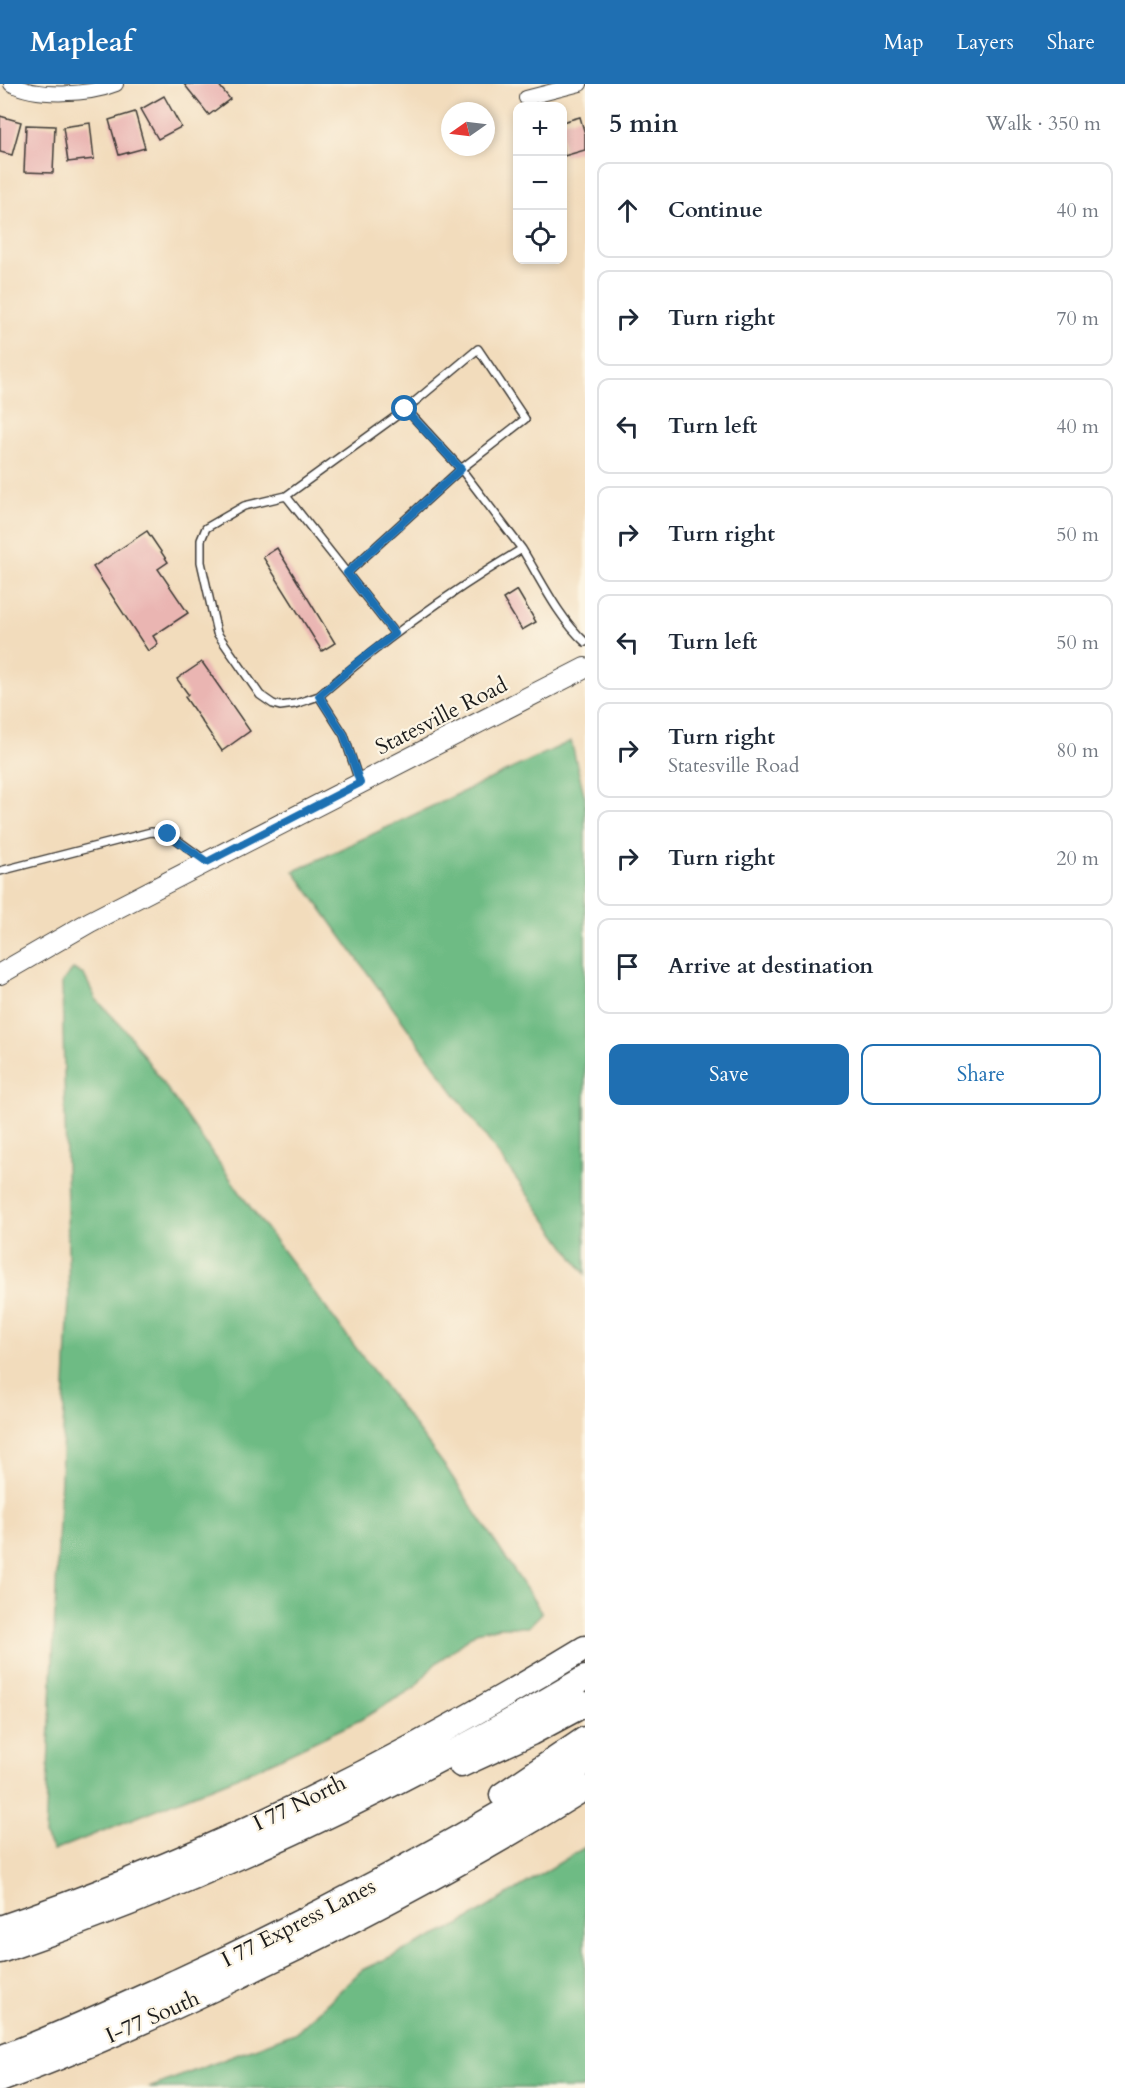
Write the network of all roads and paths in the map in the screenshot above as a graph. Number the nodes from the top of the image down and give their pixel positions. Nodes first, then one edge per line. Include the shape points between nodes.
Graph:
1 (10, 84) edge
2 (116, 84) edge
3 (580, 84) edge
4 (526, 96) edge
5 (405, 409) junction
6 (461, 469) junction
7 (286, 496) junction
8 (522, 549) junction
9 (347, 573) junction
10 (395, 634) junction
11 (585, 642) edge
12 (585, 668) edge
13 (319, 696) junction
14 (360, 783) junction
15 (207, 862) junction
16 (0, 871) edge
17 (0, 974) edge
18 (585, 1648) edge
19 (585, 1678) edge
20 (585, 1704) edge
21 (585, 1739) edge
22 (585, 1762) edge
23 (585, 1788) edge
24 (309, 1826) junction
25 (356, 1893) junction
26 (0, 1928) edge
27 (0, 1951) edge
28 (0, 2058) edge
29 (0, 2080) edge

1 - 2 street via 67,94
3 - 4 street
5 - 6 lane
5 - 6 lane via 478,348 525,419
5 - 7 lane
6 - 8 lane
6 - 9 lane
7 - 9 lane
7 - 13 lane via 244,506 206,528 201,540 201,562 217,633 260,695 280,706
8 - 10 lane
8 - 11 lane via 564,618
9 - 10 lane
10 - 13 lane
12 - 14 main road, Statesville Road
13 - 14 lane via 344,735
14 - 15 main road, Statesville Road
15 - 16 lane via 168,834 151,832
15 - 17 main road, Statesville Road
18 - 26 highway, I 77 North via 436,1733 298,1803 158,1867
19 - 24 highway via 448,1756
20 - 24 highway via 443,1773
21 - 25 highway
22 - 25 highway, I 77 Express Lanes
23 - 29 highway, I-77 South via 435,1876 297,1949 84,2047
24 - 27 highway via 166,1888
25 - 28 highway, I 77 Express Lanes via 207,1968

